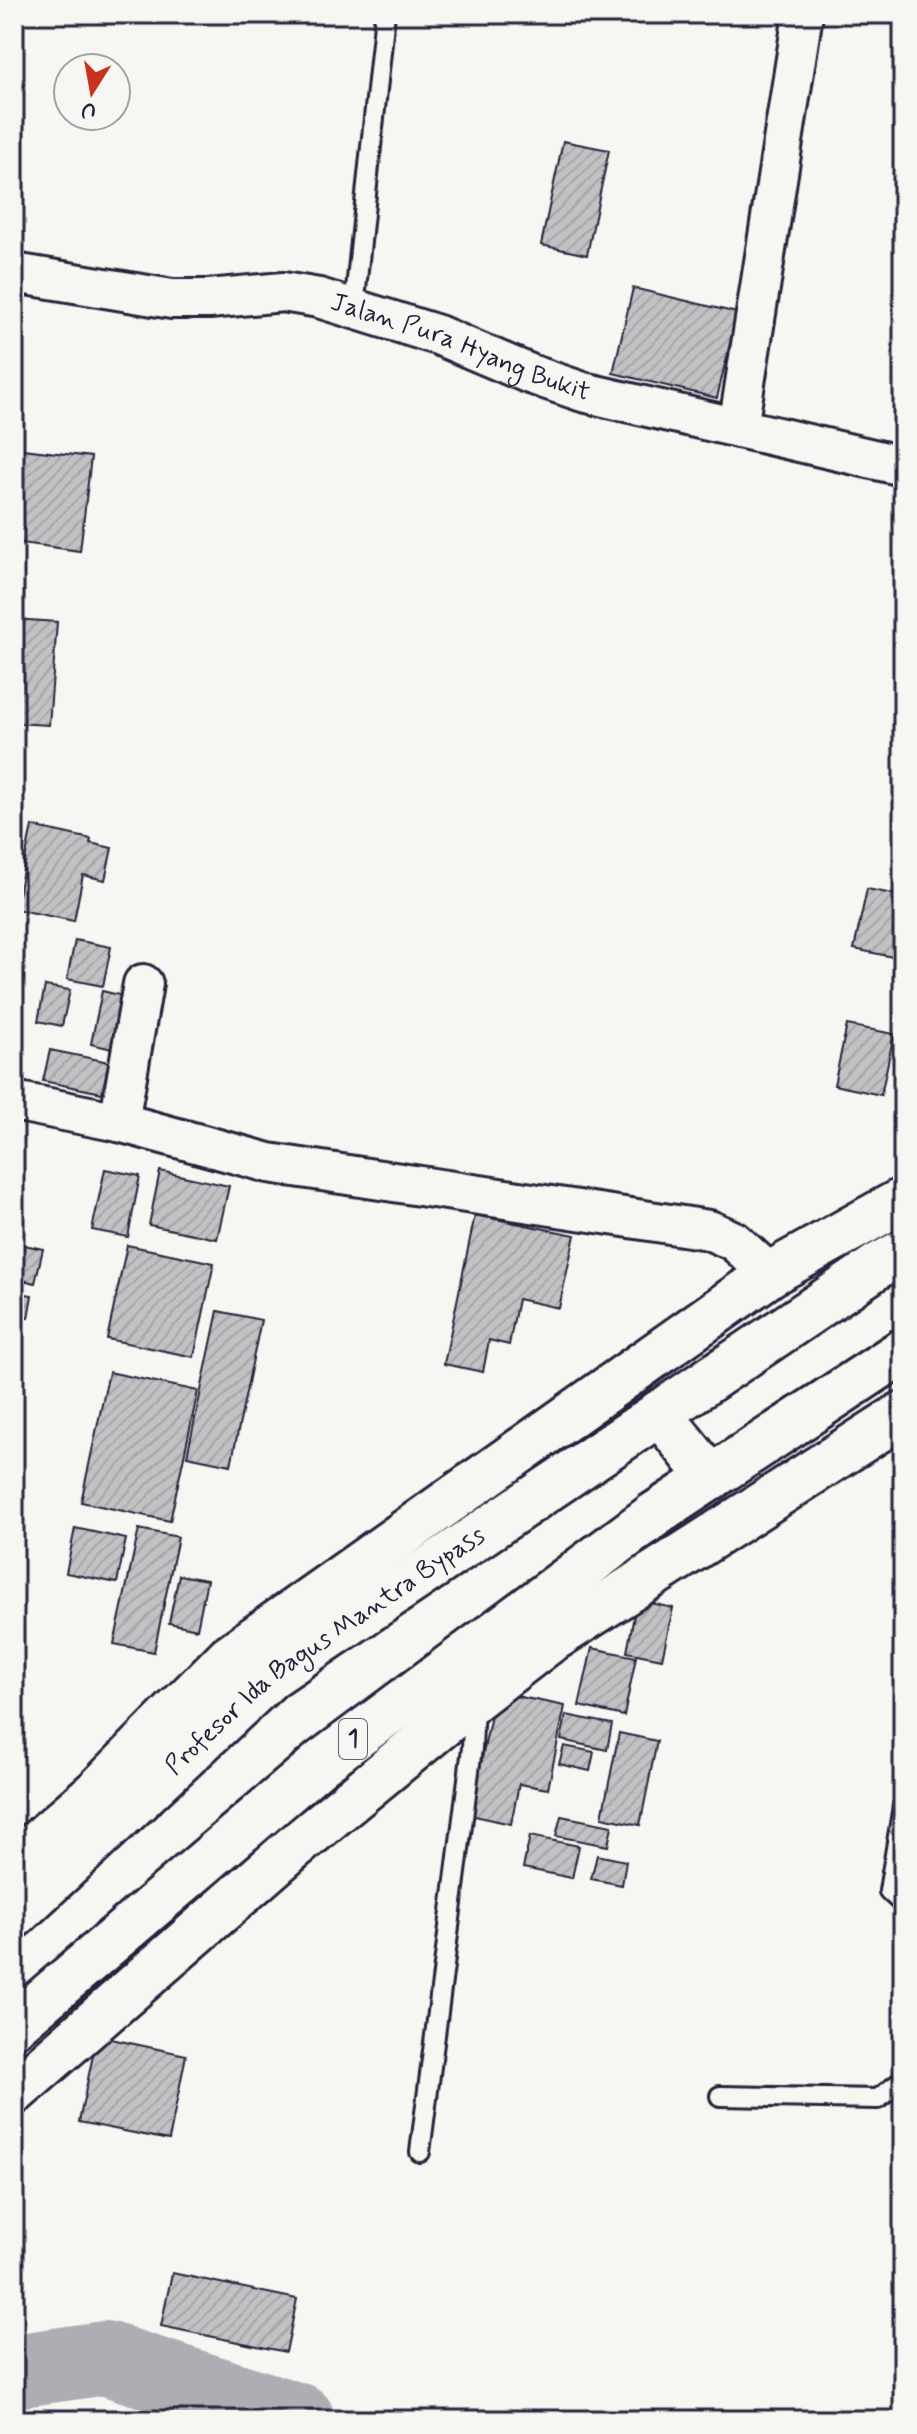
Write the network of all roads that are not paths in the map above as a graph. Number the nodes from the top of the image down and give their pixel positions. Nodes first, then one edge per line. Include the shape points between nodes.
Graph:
1 (385, 14) edge
2 (803, 14) edge
3 (14, 273) edge
4 (354, 308) junction
5 (738, 428) junction
6 (903, 466) edge
7 (143, 984) dead end
8 (14, 1101) edge
9 (119, 1122) junction
10 (903, 1200) edge
11 (903, 1252) edge
12 (770, 1274) junction
13 (903, 1351) edge
14 (659, 1413) junction
15 (903, 1414) edge
16 (711, 1478) junction
17 (474, 1699) junction
18 (903, 1806) edge
19 (14, 1863) edge
20 (903, 1904) edge
21 (14, 1916) edge
22 (14, 2025) edge
23 (903, 2080) edge
24 (14, 2092) edge
25 (720, 2096) dead end
26 (420, 2152) dead end

1 - 4 lane
2 - 5 street
3 - 4 street, Jalan Pura Hyang Bukit via 172,299 283,292
4 - 5 street, Jalan Pura Hyang Bukit via 583,392
5 - 6 street, Jalan Pura Hyang Bukit
7 - 9 street
8 - 9 street
9 - 12 street via 269,1163 709,1230 734,1241
10 - 12 main road
11 - 14 main road, Profesor Ida Bagus Mantra Bypass
12 - 19 main road via 229,1657 96,1792
13 - 16 main road, 1
14 - 16 main road
14 - 21 main road, Profesor Ida Bagus Mantra Bypass via 271,1676
15 - 17 main road via 548,1642
16 - 22 main road, 1 via 322,1762
17 - 24 main road via 293,1848
17 - 26 lane
18 - 20 lane via 889,1891
23 - 25 lane via 878,2099

